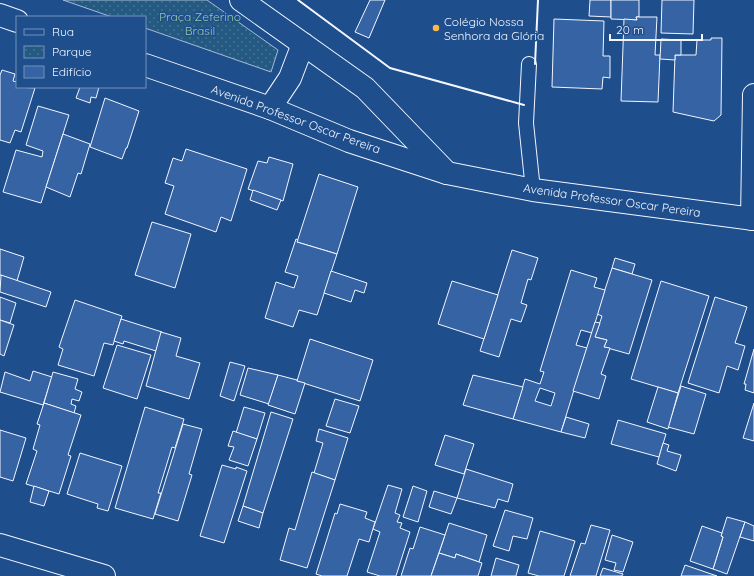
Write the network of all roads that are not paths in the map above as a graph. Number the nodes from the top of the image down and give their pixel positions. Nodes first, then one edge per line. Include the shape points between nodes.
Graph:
1 (241, 0) edge
2 (0, 15) edge
3 (16, 21) edge
4 (303, 44) junction
5 (529, 64) dead end
6 (146, 65) edge
7 (754, 95) edge
8 (270, 108) junction
9 (446, 173) junction
10 (533, 190) junction
11 (753, 219) edge
12 (0, 545) edge
13 (104, 576) edge

1 - 4 main road
2 - 3 main road
4 - 8 main road via 290,78
4 - 9 main road via 365,88
5 - 10 lane via 526,123
6 - 8 main road, Avenida Professor Oscar Pereira
7 - 11 main road
8 - 9 main road, Avenida Professor Oscar Pereira via 349,140
9 - 10 main road, Avenida Professor Oscar Pereira
10 - 11 main road, Avenida Professor Oscar Pereira
12 - 13 main road

